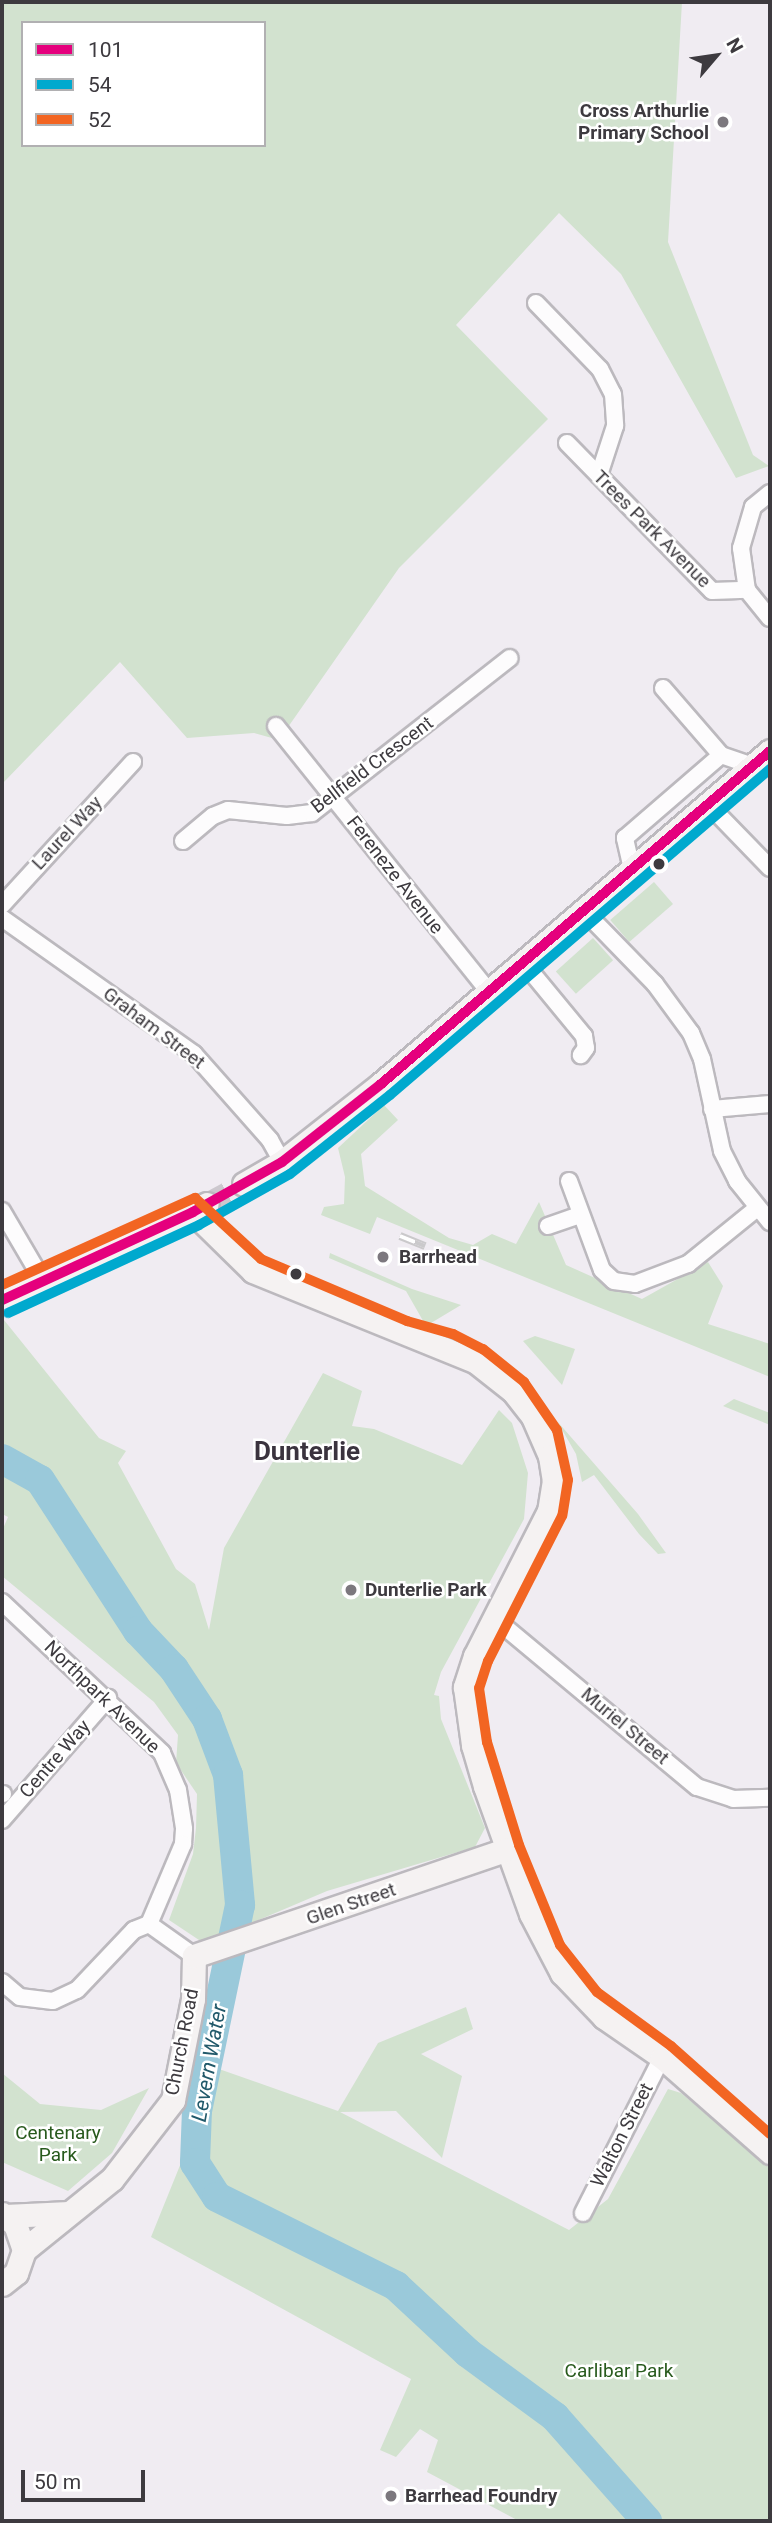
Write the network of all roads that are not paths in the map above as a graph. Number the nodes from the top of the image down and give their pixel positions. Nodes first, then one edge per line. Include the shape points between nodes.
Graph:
1 (536, 303) dead end
2 (567, 443) dead end
3 (599, 475) junction
4 (770, 493) edge
5 (747, 590) junction
6 (770, 618) edge
7 (510, 658) dead end
8 (663, 688) dead end
9 (276, 726) dead end
10 (721, 755) junction
11 (762, 758) edge
12 (133, 762) dead end
13 (333, 796) junction
14 (708, 804) junction
15 (183, 841) dead end
16 (770, 868) edge
17 (632, 869) junction
18 (2, 905) edge
19 (583, 911) junction
20 (2, 918) edge
21 (523, 962) junction
22 (489, 992) junction
23 (581, 1055) dead end
24 (770, 1104) edge
25 (712, 1109) junction
26 (282, 1162) junction
27 (569, 1181) dead end
28 (244, 1184) tunnel mouth
29 (756, 1209) junction
30 (2, 1211) edge
31 (580, 1215) junction
32 (770, 1222) edge
33 (548, 1226) dead end
34 (43, 1281) junction
35 (2, 1300) edge
36 (2, 1602) edge
37 (494, 1618) junction
38 (108, 1698) junction
39 (770, 1798) edge
40 (2, 1819) edge
41 (506, 1850) junction
42 (149, 1924) junction
43 (194, 1956) junction
44 (2, 1982) edge
45 (662, 2057) junction
46 (770, 2152) edge
47 (69, 2213) junction
48 (583, 2213) dead end
49 (3, 2215) edge
50 (24, 2250) junction
51 (2, 2284) edge

1 - 3 street via 600,369 613,394 615,426
2 - 3 street, Trees Park Avenue
3 - 5 street, Trees Park Avenue via 712,591
4 - 5 street via 753,507 744,527 741,548
5 - 6 street
7 - 13 street, Bellfield Crescent
8 - 10 street
9 - 13 street, Fereneze Avenue
10 - 11 street
10 - 17 street via 625,838
11 - 14 street
12 - 18 street, Laurel Way
13 - 15 street, Bellfield Crescent via 300,816 228,810 213,816
13 - 22 street, Fereneze Avenue
14 - 16 street
14 - 17 street
17 - 19 street
19 - 21 street
19 - 25 street via 655,984 691,1033 702,1059
20 - 26 street, Graham Street via 194,1054 270,1140
21 - 22 street
21 - 23 street via 584,1035 586,1048
22 - 26 street
24 - 25 street
25 - 29 street via 722,1151
26 - 28 street
27 - 31 street
29 - 31 street via 688,1264 635,1284 614,1281 602,1270
29 - 32 street
30 - 34 street
31 - 33 street
34 - 35 street
34 - 37 street via 200,1208 253,1271 475,1361 513,1391 533,1417 550,1456 554,1480 549,1511
36 - 38 street, Northpark Avenue
37 - 39 street, Muriel Street via 698,1787 733,1799
37 - 41 street via 465,1687 474,1745
38 - 40 street, Centre Way
38 - 42 street, Northpark Avenue via 162,1752 183,1808 183,1844
41 - 43 street, Glen Street
41 - 45 street via 531,1914 562,1973 604,2017
42 - 43 street
42 - 44 street via 134,1930 77,1990 53,2001 20,1997
43 - 47 street, Church Road via 193,1999 173,2100 124,2166
45 - 46 street
45 - 48 street, Walton Street
47 - 49 street
47 - 50 street, Church Road
49 - 50 street via 22,2236
50 - 51 street via 16,2273

